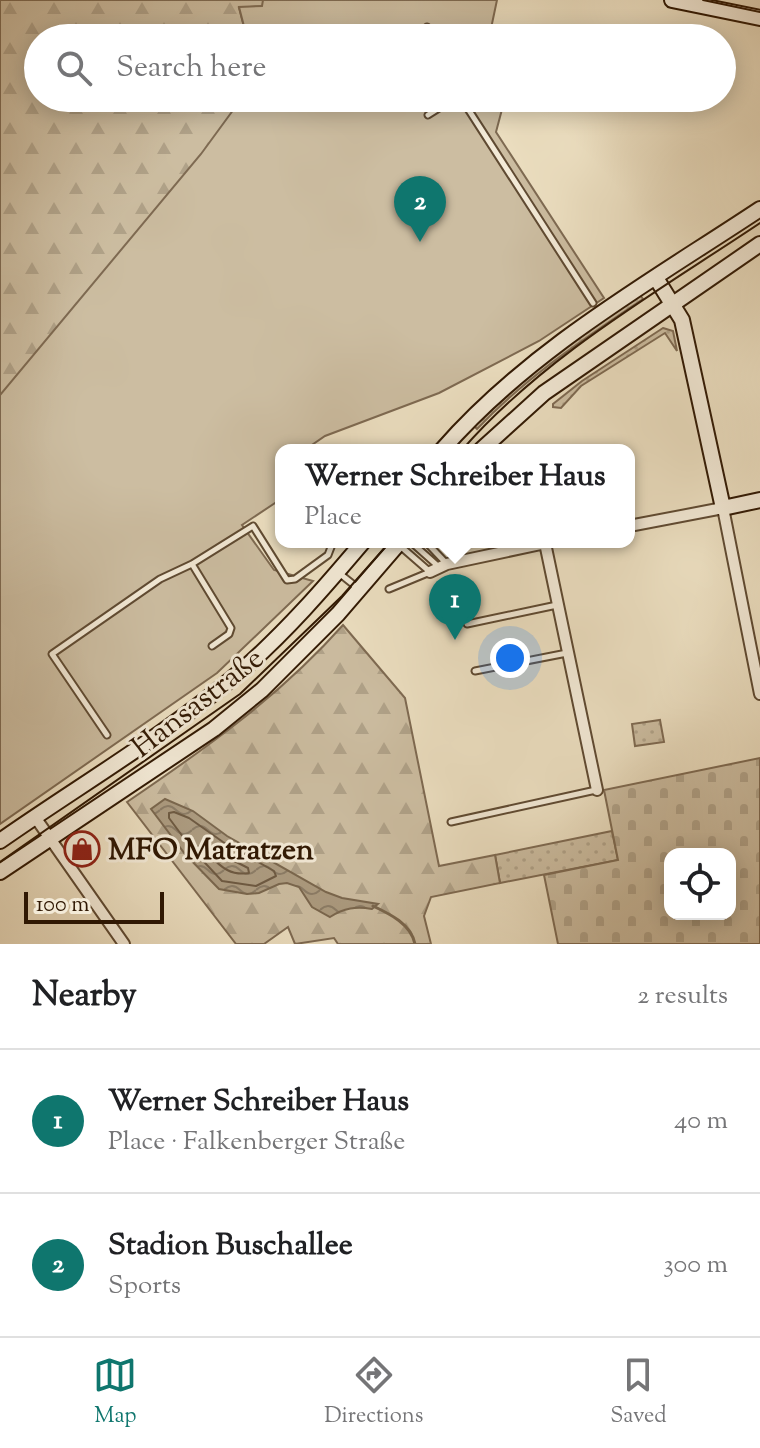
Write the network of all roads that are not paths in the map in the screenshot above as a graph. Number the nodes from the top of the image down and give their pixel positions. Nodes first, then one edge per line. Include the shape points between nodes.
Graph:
1 (672, 0) edge
2 (760, 18) edge
3 (433, 112) edge
4 (467, 112) edge
5 (428, 115) dead end
6 (760, 209) edge
7 (760, 244) edge
8 (656, 278) junction
9 (593, 303) dead end
10 (673, 304) junction
11 (448, 444) edge
12 (488, 444) edge
13 (760, 500) edge
14 (723, 508) junction
15 (635, 525) edge
16 (331, 548) edge
17 (358, 548) edge
18 (398, 548) edge
19 (410, 548) edge
20 (410, 548) edge
21 (429, 548) edge
22 (523, 548) edge
23 (549, 548) edge
24 (192, 564) junction
25 (439, 568) junction
26 (338, 572) junction
27 (389, 589) dead end
28 (360, 590) junction
29 (558, 605) junction
30 (467, 624) dead end
31 (212, 646) dead end
32 (568, 652) junction
33 (475, 671) dead end
34 (760, 694) edge
35 (107, 735) dead end
36 (597, 790) joint
37 (35, 817) junction
38 (451, 822) dead end
39 (52, 840) junction
40 (0, 841) edge
41 (0, 872) edge
42 (124, 944) edge

1 - 2 main road
3 - 5 lane
4 - 9 lane
6 - 8 main road
7 - 10 main road
8 - 10 main road
8 - 11 main road via 537,361
10 - 12 main road via 544,393
10 - 14 main road via 687,337
13 - 14 main road
14 - 15 street
14 - 34 street
16 - 24 lane via 328,555 287,580 253,526
17 - 26 main road, Hansastraße
18 - 28 main road, Hansastraße
19 - 25 lane
20 - 25 lane
21 - 25 lane
22 - 25 street
23 - 29 street
24 - 31 lane via 230,622 229,634
24 - 35 lane via 160,579 52,654
25 - 27 lane
26 - 28 lane
26 - 37 main road, Hansastraße via 293,623 228,682
28 - 39 main road, Hansastraße via 262,690 214,729
29 - 30 lane
29 - 32 street
32 - 33 lane
32 - 36 street
36 - 38 lane
37 - 39 street
37 - 40 main road, Hansastraße
39 - 41 main road, Hansastraße
39 - 42 street

